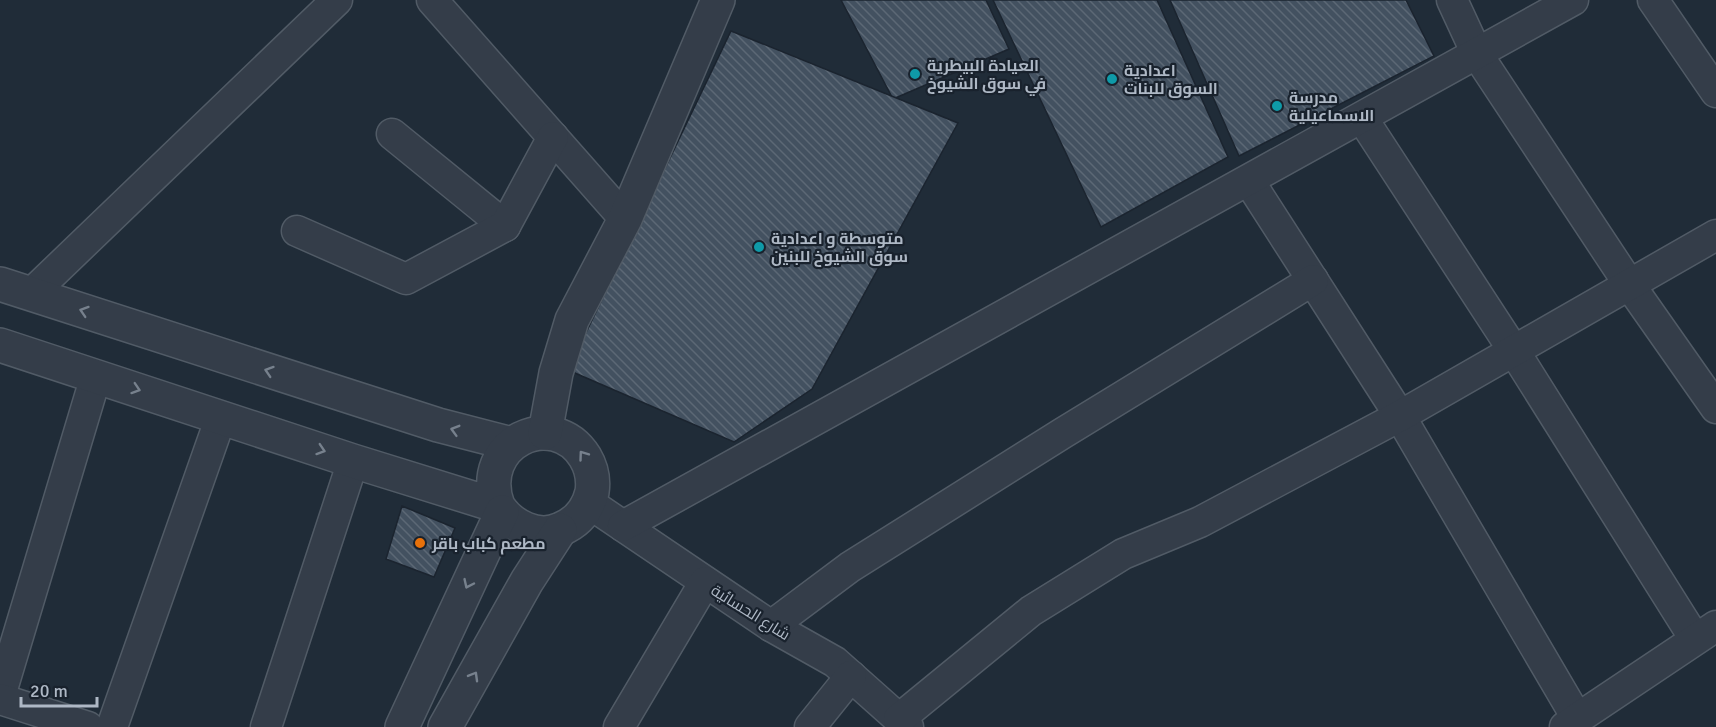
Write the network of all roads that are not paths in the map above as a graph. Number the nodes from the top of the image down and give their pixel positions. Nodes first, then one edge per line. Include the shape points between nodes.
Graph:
1 (337, 0) edge
2 (432, 0) edge
3 (718, 0) edge
4 (1452, 0) edge
5 (1573, 0) edge
6 (1653, 0) edge
7 (1477, 54) junction
8 (1716, 92) edge
9 (1362, 118) junction
10 (392, 134) dead end
11 (553, 137) junction
12 (1249, 181) junction
13 (625, 219) junction
14 (505, 226) junction
15 (297, 231) dead end
16 (1716, 235) edge
17 (1313, 280) junction
18 (0, 284) edge
19 (1629, 284) junction
20 (31, 294) junction
21 (0, 345) edge
22 (1514, 351) junction
23 (96, 376) junction
24 (1716, 408) edge
25 (1400, 416) junction
26 (221, 417) junction
27 (545, 433) junction
28 (512, 444) junction
29 (354, 461) junction
30 (589, 502) junction
31 (500, 509) junction
32 (623, 526) junction
33 (560, 530) junction
34 (705, 582) junction
35 (771, 626) junction
36 (1705, 633) edge
37 (851, 676) junction
38 (0, 698) edge
39 (904, 723) edge
40 (1571, 723) edge
41 (88, 727) edge
42 (112, 727) edge
43 (266, 727) edge
44 (402, 727) edge
45 (445, 727) edge
46 (619, 727) edge
47 (810, 727) edge

1 - 20 street
2 - 11 street
3 - 13 street
4 - 7 street
5 - 7 street
6 - 8 street
7 - 9 street
7 - 19 street
9 - 12 street
9 - 22 street
10 - 14 street
11 - 13 street
11 - 14 street
12 - 17 street
12 - 32 street
13 - 27 street via 572,320 556,373
14 - 15 street via 405,279
16 - 19 street
17 - 25 street
17 - 35 street via 850,567
18 - 20 street
19 - 22 street
19 - 24 street
28 -> 20 street via 438,425
21 - 23 street
22 - 25 street
22 - 36 street
23 -> 26 street
23 - 38 street
25 - 39 street via 1200,522 1123,554 1031,611
25 - 40 street
26 -> 29 street
26 - 42 street
27 - 28 street
30 -> 27 street via 593,484 590,465 580,449 564,438
28 - 31 street via 502,454 493,479
29 - 31 street
29 - 43 street
30 - 32 street, شارع الحسائية
30 - 33 street via 578,519
31 - 33 street via 528,531
31 -> 44 street
32 - 34 street, شارع الحسائية
45 -> 33 street
34 - 35 street, شارع الحسائية
34 - 46 street
35 - 37 street, شارع الحسائية via 835,662
36 - 40 street
37 - 39 street, شارع الحسائية
37 - 47 street
38 - 41 street

